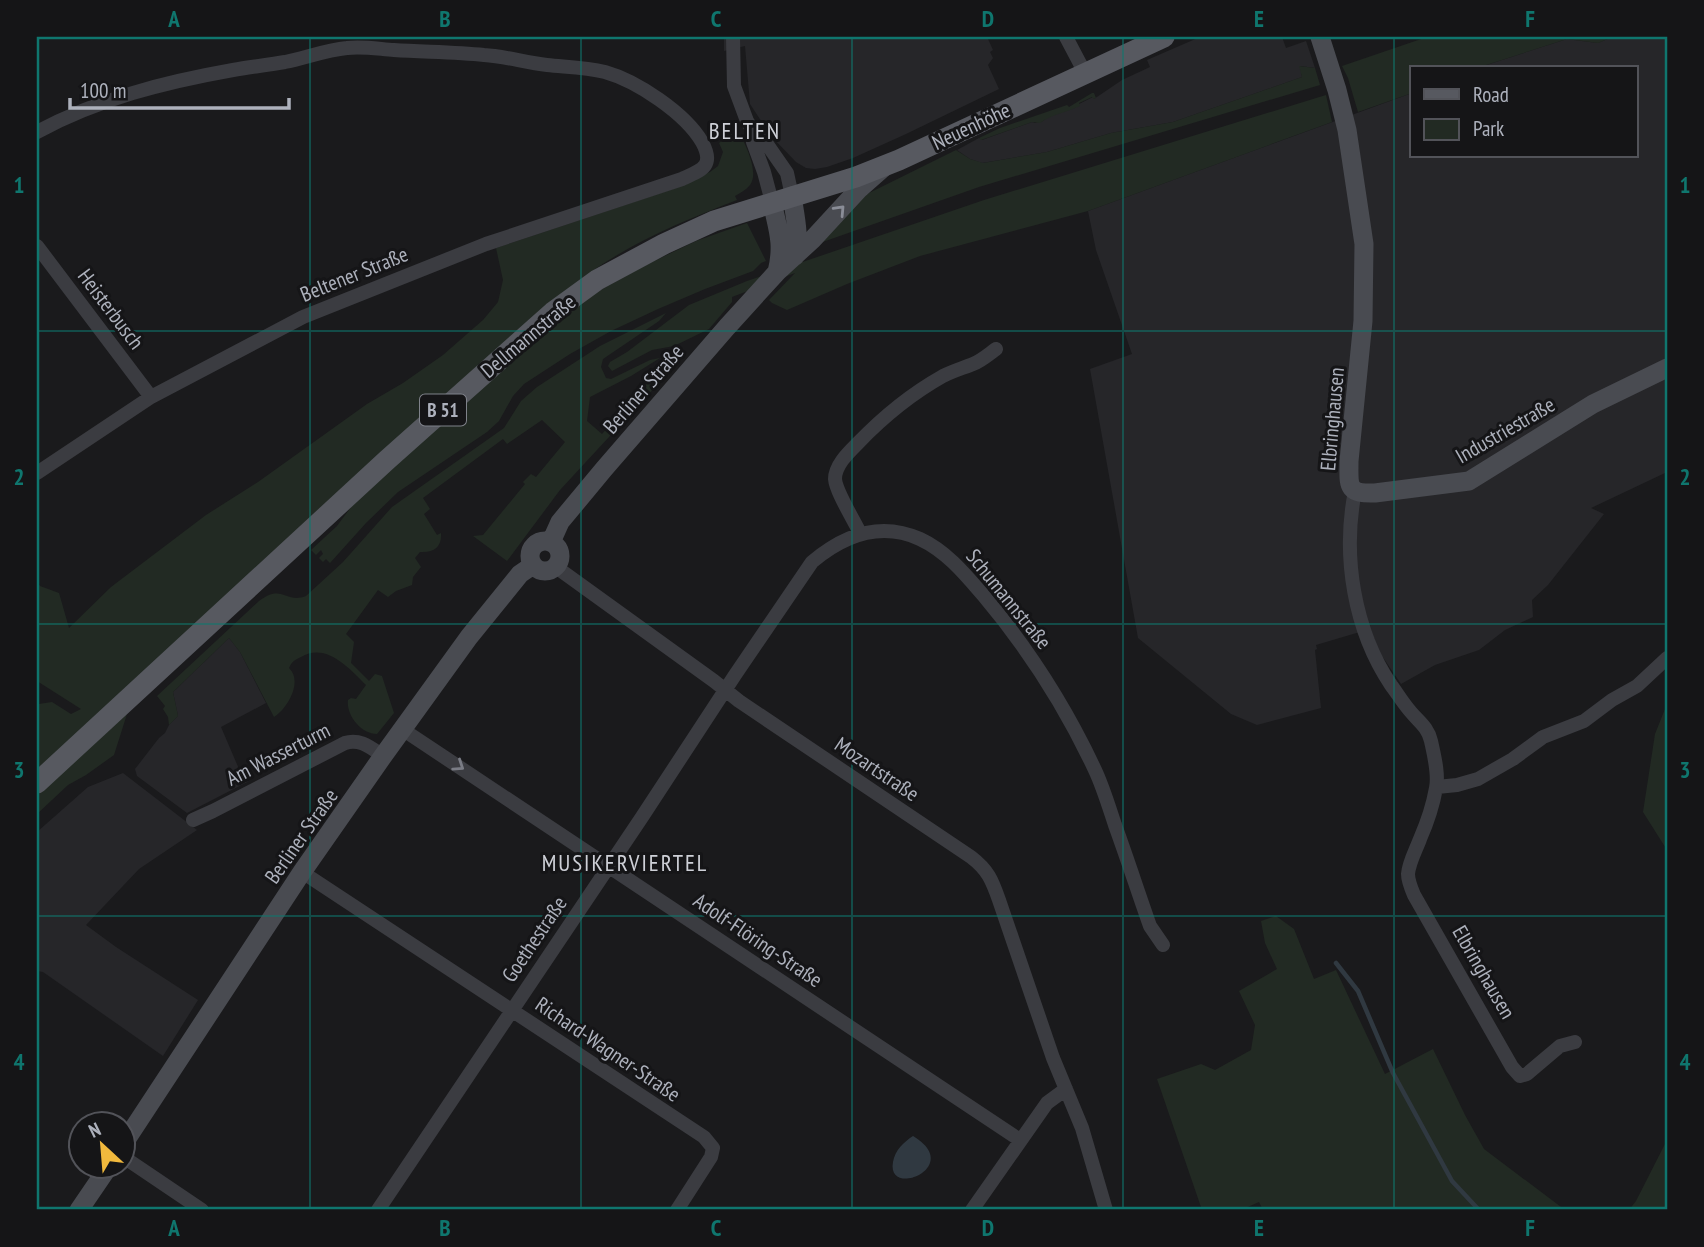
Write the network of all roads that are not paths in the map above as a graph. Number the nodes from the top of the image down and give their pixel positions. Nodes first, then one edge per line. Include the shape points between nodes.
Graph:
1 (733, 37) edge
2 (1066, 37) edge
3 (1164, 37) edge
4 (1320, 37) edge
5 (1085, 73) junction
6 (752, 130) junction
7 (37, 132) edge
8 (886, 165) junction
9 (782, 199) junction
10 (37, 246) edge
11 (795, 256) junction
12 (777, 272) junction
13 (996, 349) dead end
14 (1667, 368) edge
15 (151, 397) junction
16 (37, 473) edge
17 (1354, 491) junction
18 (860, 533) junction
19 (551, 542) junction
20 (533, 565) junction
21 (556, 566) junction
22 (1667, 658) edge
23 (726, 691) junction
24 (402, 729) junction
25 (383, 756) junction
26 (37, 783) edge
27 (1437, 786) junction
28 (192, 820) dead end
29 (608, 865) junction
30 (302, 872) junction
31 (1163, 945) dead end
32 (512, 1010) junction
33 (1575, 1042) dead end
34 (1066, 1088) junction
35 (136, 1125) edge
36 (1020, 1140) junction
37 (136, 1165) edge
38 (100, 1180) edge
39 (79, 1210) edge
40 (202, 1210) edge
41 (378, 1210) edge
42 (677, 1210) edge
43 (972, 1210) edge
44 (1106, 1210) edge

1 - 6 street via 734,86
2 - 5 street
3 - 5 main road, Neuenhöhe / B 51
4 - 17 main road, Elbringhausen via 1347,130 1364,244 1363,321 1349,461 1349,483
5 - 8 main road, Neuenhöhe / B 51
6 - 9 street via 764,172
6 - 9 street via 787,173
7 - 15 street, Beltener Straße via 148,89 348,48 486,55 605,72 629,81 668,107 697,134 706,150 708,162 703,170 486,244 341,300
8 - 9 main road, Neuenhöhe / B 51
11 -> 8 main road, Berliner Straße
9 - 11 main road via 798,235
9 - 12 main road
9 - 26 main road, Dellmannstraße / B 51 via 687,232 641,255 597,280 543,321
10 - 15 street, Heisterbusch
11 - 12 main road, Berliner Straße
12 - 19 main road, Berliner Straße via 604,469 560,522
13 - 18 street via 894,410 839,467 835,482
14 - 17 main road, Industriestraße via 1593,404 1469,481 1375,493
15 - 16 street, Beltener Straße
17 - 27 street, Elbringhausen via 1349,556 1367,641 1390,682 1426,728
18 - 23 street, Schumannstraße via 813,562
18 - 31 street, Schumannstraße via 899,533 933,546 999,614 1027,652 1096,773 1150,926
19 - 20 main road, Berliner Straße via 532,548
19 - 21 main road via 560,553
20 - 21 main road via 544,571
20 - 24 main road, Berliner Straße via 520,574 469,637
21 - 23 street, Mozartstraße
22 - 27 street via 1637,686 1584,722 1543,737 1478,779
23 - 29 street, Goethestraße
23 - 34 street, Mozartstraße via 985,869
24 - 25 main road, Berliner Straße
24 -> 29 street, Adolf-Flöring-Straße
25 - 28 street, Am Wasserturm via 360,742 345,743
25 - 30 main road, Berliner Straße
27 - 33 street, Elbringhausen via 1408,874 1414,895 1520,1076 1560,1046
29 - 32 street, Goethestraße
29 - 36 street, Adolf-Flöring-Straße
30 - 32 street, Richard-Wagner-Straße
30 - 35 main road, Berliner Straße
32 - 41 street, Goethestraße
32 - 42 street, Richard-Wagner-Straße via 704,1137 713,1148 711,1157
34 - 36 street via 1046,1103
34 - 44 street, Mozartstraße
36 - 43 street
37 - 40 street
38 - 39 main road

